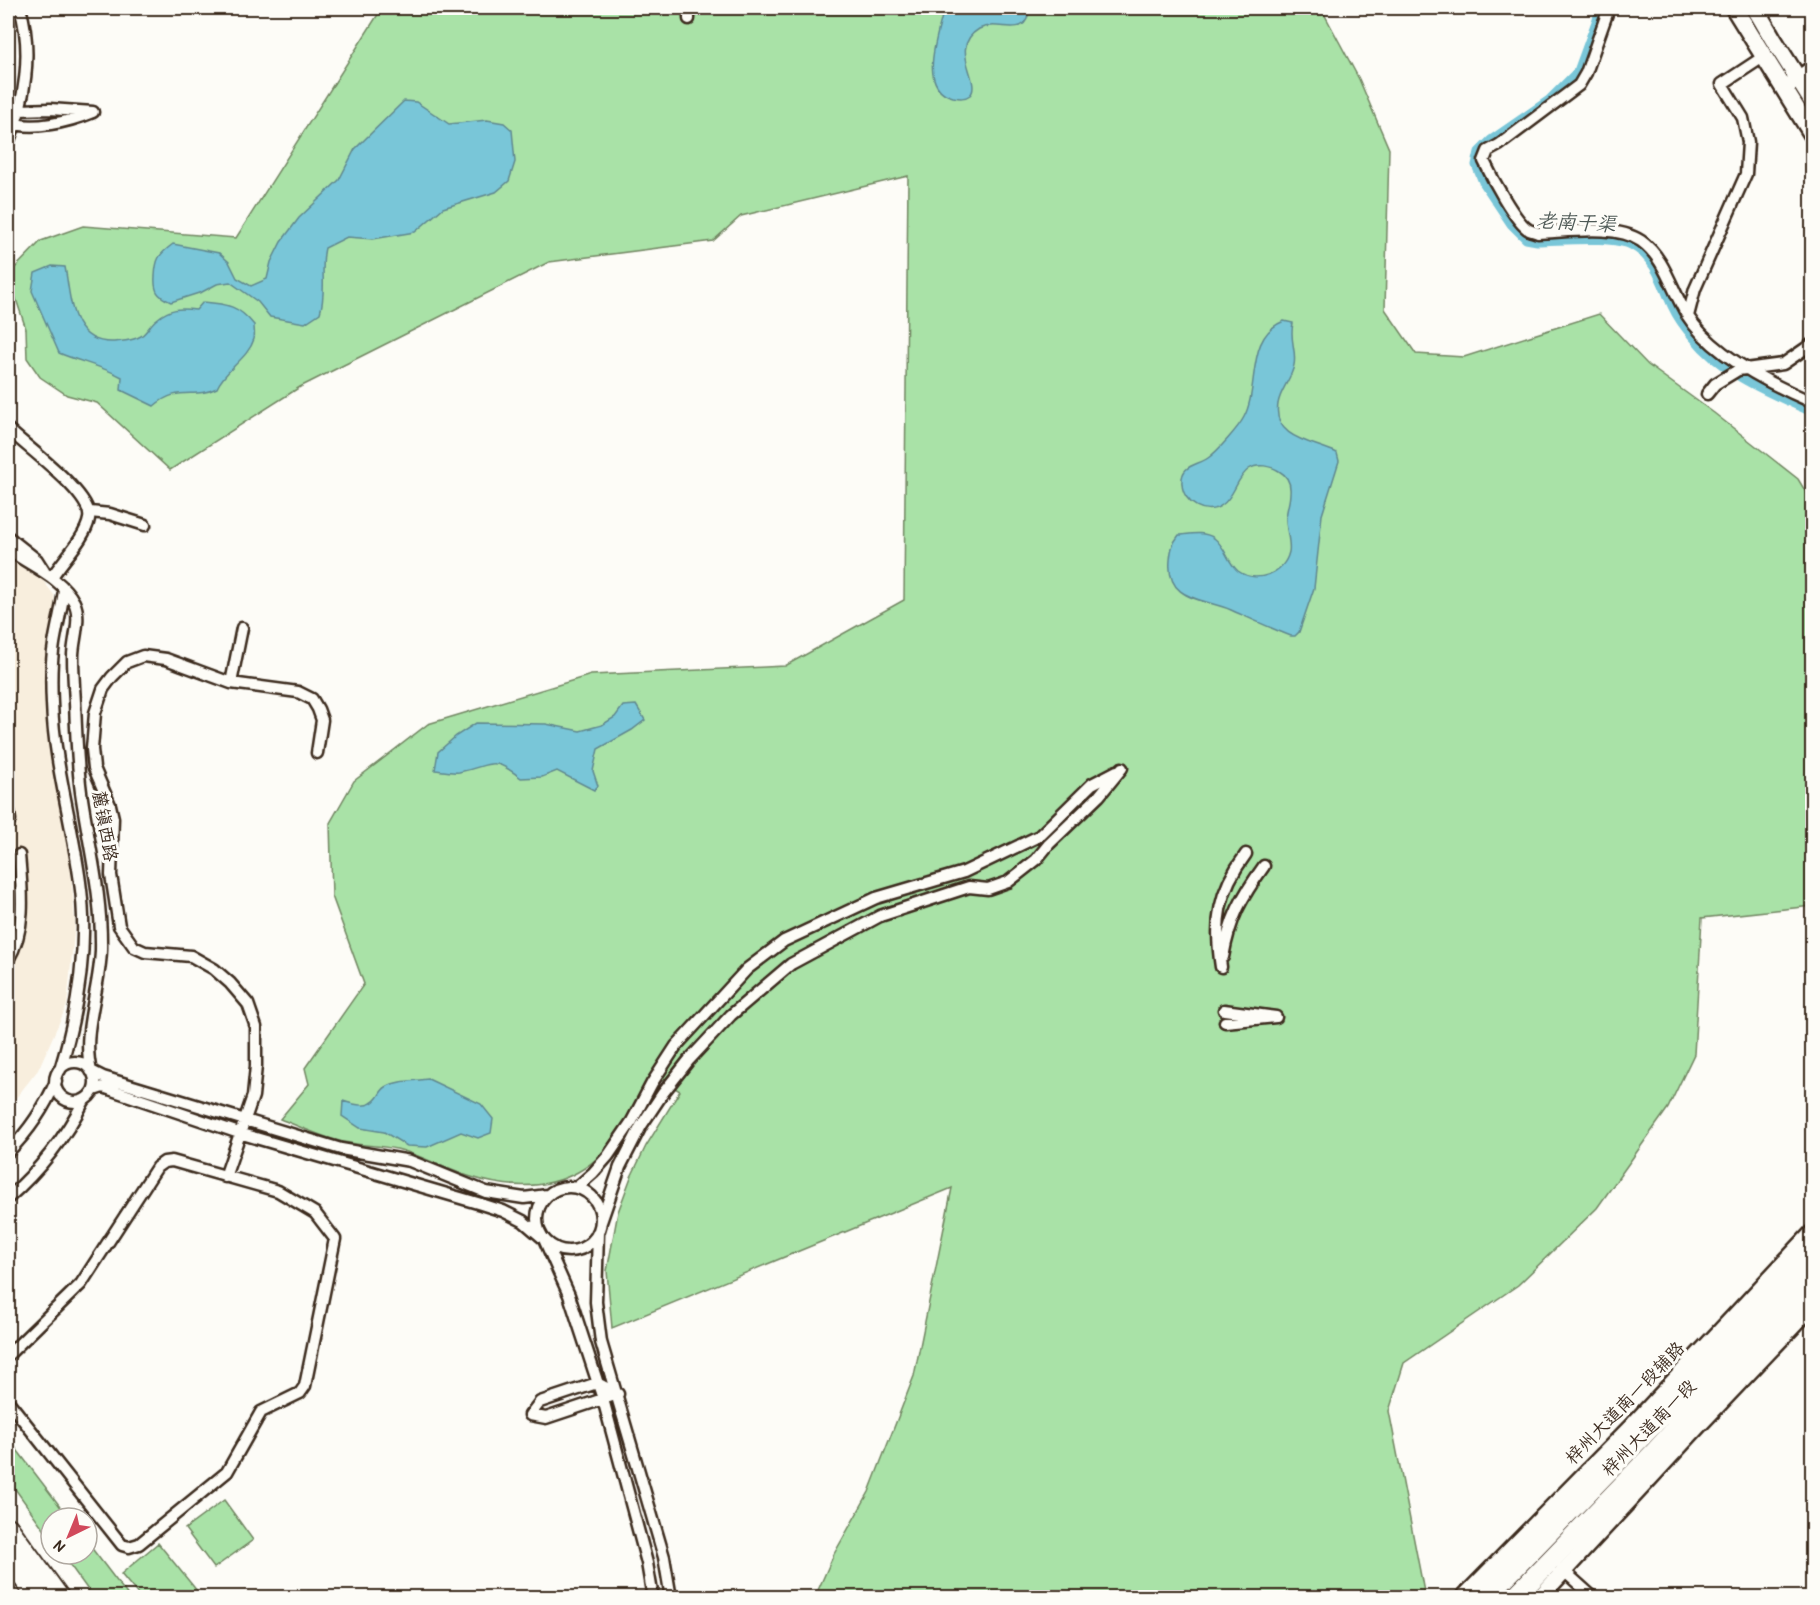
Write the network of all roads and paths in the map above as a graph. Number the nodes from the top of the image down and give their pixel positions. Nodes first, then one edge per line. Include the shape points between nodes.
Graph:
1 (20, 8) edge
2 (1609, 8) edge
3 (1734, 8) edge
4 (1755, 8) edge
5 (1763, 57) junction
6 (1812, 69) edge
7 (1798, 79) junction
8 (1784, 89) junction
9 (1812, 101) edge
10 (20, 110) junction
11 (10, 121) edge
12 (1812, 134) edge
13 (8, 143) edge
14 (1688, 316) junction
15 (1812, 344) edge
16 (1742, 370) junction
17 (1707, 394) dead end
18 (1812, 402) edge
19 (8, 429) edge
20 (90, 512) junction
21 (144, 525) dead end
22 (8, 537) edge
23 (8, 549) edge
24 (48, 574) junction
25 (64, 590) junction
26 (242, 628) dead end
27 (231, 683) junction
28 (317, 753) dead end
29 (8, 806) edge
30 (10, 820) dead end
31 (1246, 854) dead end
32 (19, 855) dead end
33 (1264, 866) dead end
34 (8, 960) edge
35 (1224, 1010) dead end
36 (1225, 1022) dead end
37 (91, 1071) junction
38 (58, 1075) junction
39 (88, 1097) junction
40 (245, 1120) junction
41 (637, 1124) junction
42 (239, 1133) junction
43 (341, 1149) junction
44 (8, 1152) edge
45 (337, 1162) junction
46 (225, 1177) junction
47 (576, 1188) junction
48 (486, 1192) junction
49 (547, 1195) junction
50 (8, 1198) edge
51 (481, 1204) junction
52 (599, 1227) junction
53 (1812, 1233) edge
54 (544, 1239) junction
55 (1812, 1249) edge
56 (1812, 1257) edge
57 (1812, 1282) edge
58 (1773, 1298) junction
59 (1812, 1306) edge
60 (8, 1355) edge
61 (1721, 1382) junction
62 (597, 1383) junction
63 (618, 1394) junction
64 (603, 1399) junction
65 (8, 1401) edge
66 (1699, 1425) junction
67 (8, 1528) edge
68 (8, 1556) edge
69 (1564, 1571) junction
70 (38, 1598) edge
71 (59, 1598) edge
72 (654, 1598) edge
73 (671, 1598) edge
74 (1463, 1598) edge
75 (1485, 1598) edge
76 (1514, 1598) edge
77 (1539, 1598) edge
78 (1594, 1598) edge

1 - 10 street via 27,58
2 - 14 street via 1579,85 1488,151 1484,161 1521,223 1530,231 1610,231 1641,241 1654,252
3 - 5 main road
4 - 7 main road
5 - 8 main road
5 - 14 street via 1722,84 1743,118 1748,142 1746,174 1695,289
6 - 7 main road
7 - 8 main road
7 - 9 main road
8 - 12 main road
10 - 11 street
10 - 11 street via 93,112 50,124
11 - 13 street
14 - 16 street
15 - 16 street via 1783,364
16 - 17 street via 1722,379
16 - 18 street
19 - 20 street via 63,477
20 - 21 street
20 - 24 street via 87,527
22 - 24 street via 33,556
23 - 24 street
24 - 25 street, 麓镇西路
25 - 37 street, 麓镇西路 via 75,605 77,616 73,654 78,757 101,922 100,971 87,1052
25 - 38 street via 53,647 52,703 81,884 83,922 76,1002
26 - 27 street
27 - 28 street via 298,692 312,699 322,720
27 - 40 street via 166,659 143,656 127,662 103,689 95,713 92,749 94,768 113,818 111,875 119,926 126,938 145,952 191,957 214,969 248,1004 255,1027 256,1066 253,1096
29 - 30 street
31 - 33 street via 1225,890 1218,915 1221,967 1242,896
32 - 34 street via 23,900 20,928
35 - 36 street via 1276,1017
37 - 38 street via 75,1063
37 - 39 street via 95,1083
37 - 40 street
38 - 39 street via 58,1091 65,1099 75,1102
38 - 44 street via 45,1104
39 - 42 street via 103,1088
39 - 50 street via 46,1158
40 - 42 street
40 - 43 street
41 - 41 street via 731,1015 791,964 880,916 969,887 988,889 1008,882 1036,860 1122,768 1092,784 1039,836 1009,852 964,872 876,898 784,941 747,969 676,1046 652,1083
41 - 47 street
41 - 52 street
42 - 45 street
42 - 46 street
43 - 45 street
43 - 48 street via 410,1161
45 - 51 street
46 - 60 street via 172,1161 157,1167 81,1284
46 - 65 street via 289,1197 315,1213 335,1239 305,1386 300,1393 261,1412 220,1480 139,1544 122,1545
47 - 49 street via 556,1189
47 - 52 street via 595,1200 600,1210
48 - 49 street via 524,1198
48 - 51 street
49 - 54 street via 537,1216
51 - 54 street via 523,1221
52 - 54 street via 590,1243 579,1249 567,1251
52 - 63 street via 596,1293 601,1342
53 - 74 main road, 梓州大道南一段辅路 via 1629,1429
54 - 62 street via 569,1295
55 - 58 main road
56 - 58 highway, 梓州大道南一段
57 - 61 highway, 梓州大道南一段
58 - 75 highway, 梓州大道南一段
59 - 66 main road
61 - 66 main road
61 - 76 highway, 梓州大道南一段
62 - 63 street
62 - 64 street
62 - 64 street via 540,1402 530,1415 546,1418
63 - 64 street
63 - 73 street via 664,1557
64 - 72 street
66 - 69 main road
67 - 71 highway
68 - 70 highway
69 - 77 main road
69 - 78 street

